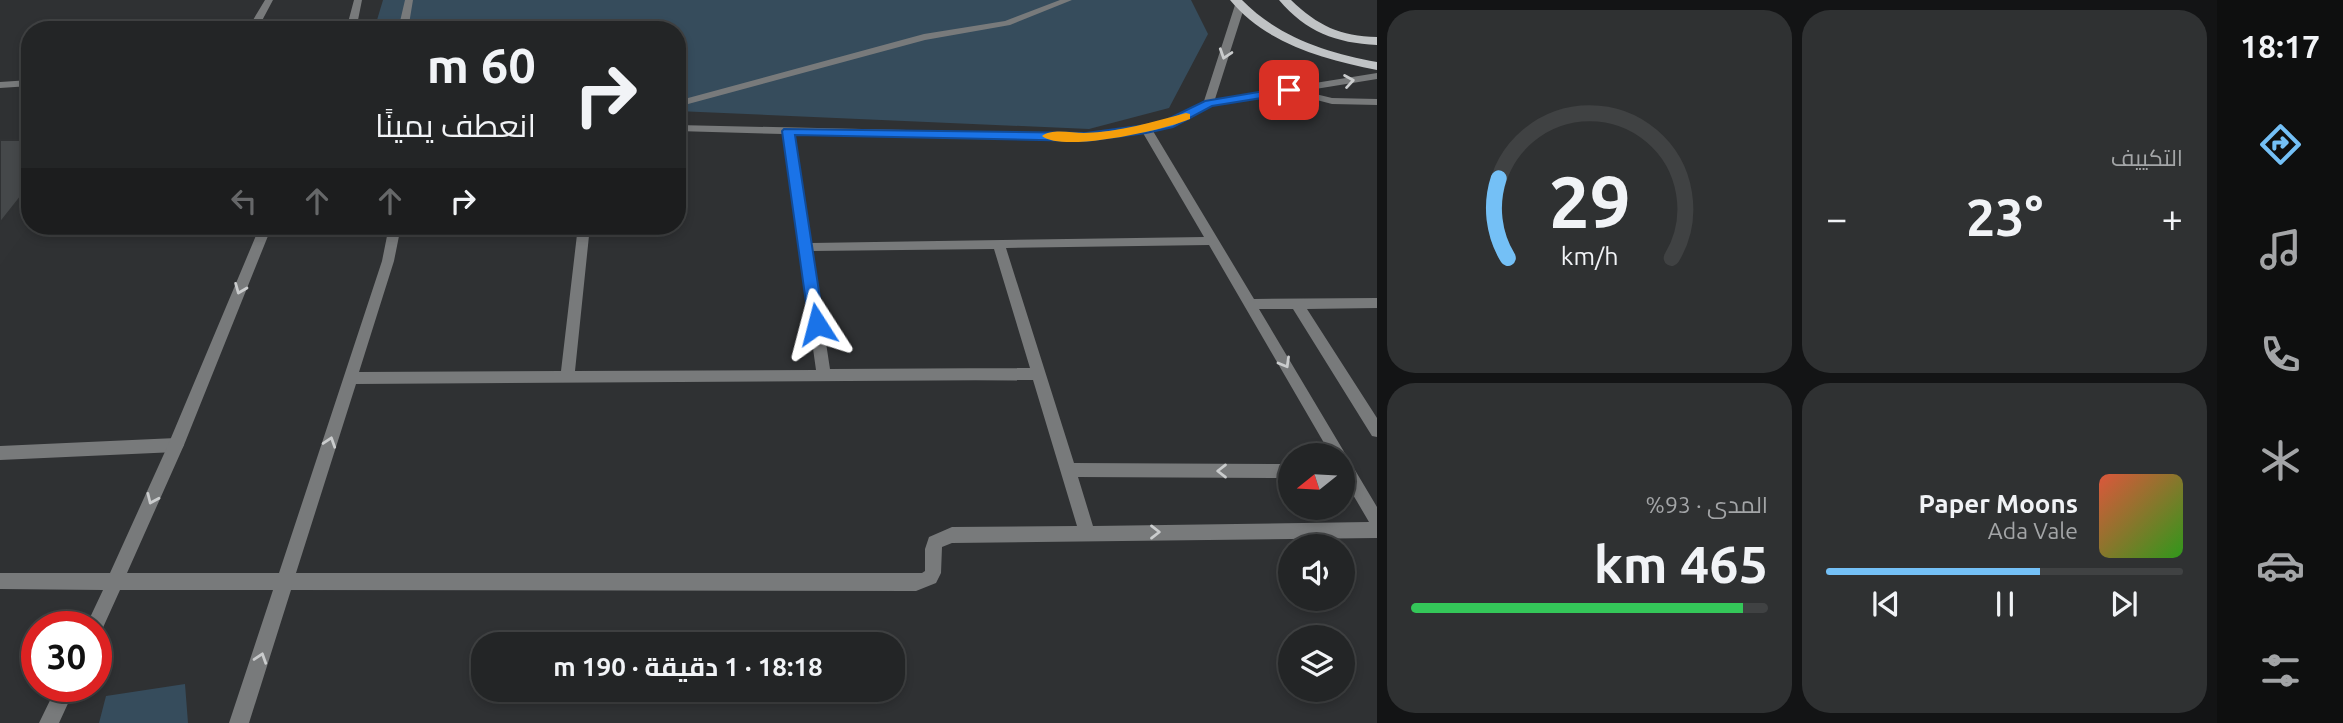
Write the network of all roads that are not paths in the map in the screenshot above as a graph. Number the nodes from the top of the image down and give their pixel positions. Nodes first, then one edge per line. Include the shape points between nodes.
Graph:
1 (269, 0) edge
2 (358, 0) edge
3 (408, 0) edge
4 (1068, 0) edge
5 (1285, 0) edge
6 (1238, 3) edge
7 (257, 21) edge
8 (353, 21) edge
9 (404, 21) edge
10 (1332, 37) junction
11 (1377, 41) edge
12 (1331, 54) junction
13 (1377, 66) edge
14 (1377, 76) edge
15 (21, 84) edge
16 (0, 85) edge
17 (1289, 90) junction
18 (686, 102) edge
19 (1377, 102) edge
20 (1209, 103) junction
21 (686, 128) edge
22 (1146, 129) junction
23 (788, 131) junction
24 (262, 235) edge
25 (393, 235) edge
26 (583, 235) edge
27 (1214, 241) junction
28 (999, 245) junction
29 (805, 247) junction
30 (1377, 303) edge
31 (1251, 304) junction
32 (1297, 304) junction
33 (1038, 374) junction
34 (824, 375) junction
35 (567, 377) junction
36 (351, 378) junction
37 (1377, 431) edge
38 (1332, 443) edge
39 (176, 445) junction
40 (0, 453) edge
41 (1068, 470) junction
42 (1278, 471) edge
43 (1355, 486) edge
44 (1377, 522) edge
45 (1377, 530) edge
46 (1087, 532) junction
47 (286, 580) junction
48 (0, 581) edge
49 (117, 581) junction
50 (102, 611) edge
51 (59, 702) edge
52 (49, 723) edge
53 (239, 723) edge

1 - 7 street
2 - 8 street
3 - 9 street
4 - 18 street via 1007,23 924,37
5 - 10 main road via 1308,24
6 - 12 main road via 1277,32
6 -> 20 street
10 - 11 main road
10 - 12 main road
12 - 13 main road
17 -> 14 street
15 - 16 street
17 - 19 street via 1332,101
17 - 20 street
20 - 22 street via 1168,124
21 - 23 street
22 - 23 street via 1086,137
22 - 27 street
23 - 29 street
24 -> 39 street
25 - 36 street
26 - 35 street
27 - 28 street
27 - 31 street
28 - 29 street
28 - 33 street
29 - 34 street
30 - 32 street
31 - 32 street
31 -> 38 street
32 - 37 street
33 - 34 street
33 - 41 street
34 - 35 street
35 - 36 street
47 -> 36 street
39 - 40 street
39 -> 49 street
42 -> 41 street
41 - 46 street
43 - 44 street
46 -> 45 street
46 - 47 street via 943,538 932,550 932,577 916,583
47 - 49 street
53 -> 47 street
48 - 49 street
49 - 50 street
51 - 52 street

